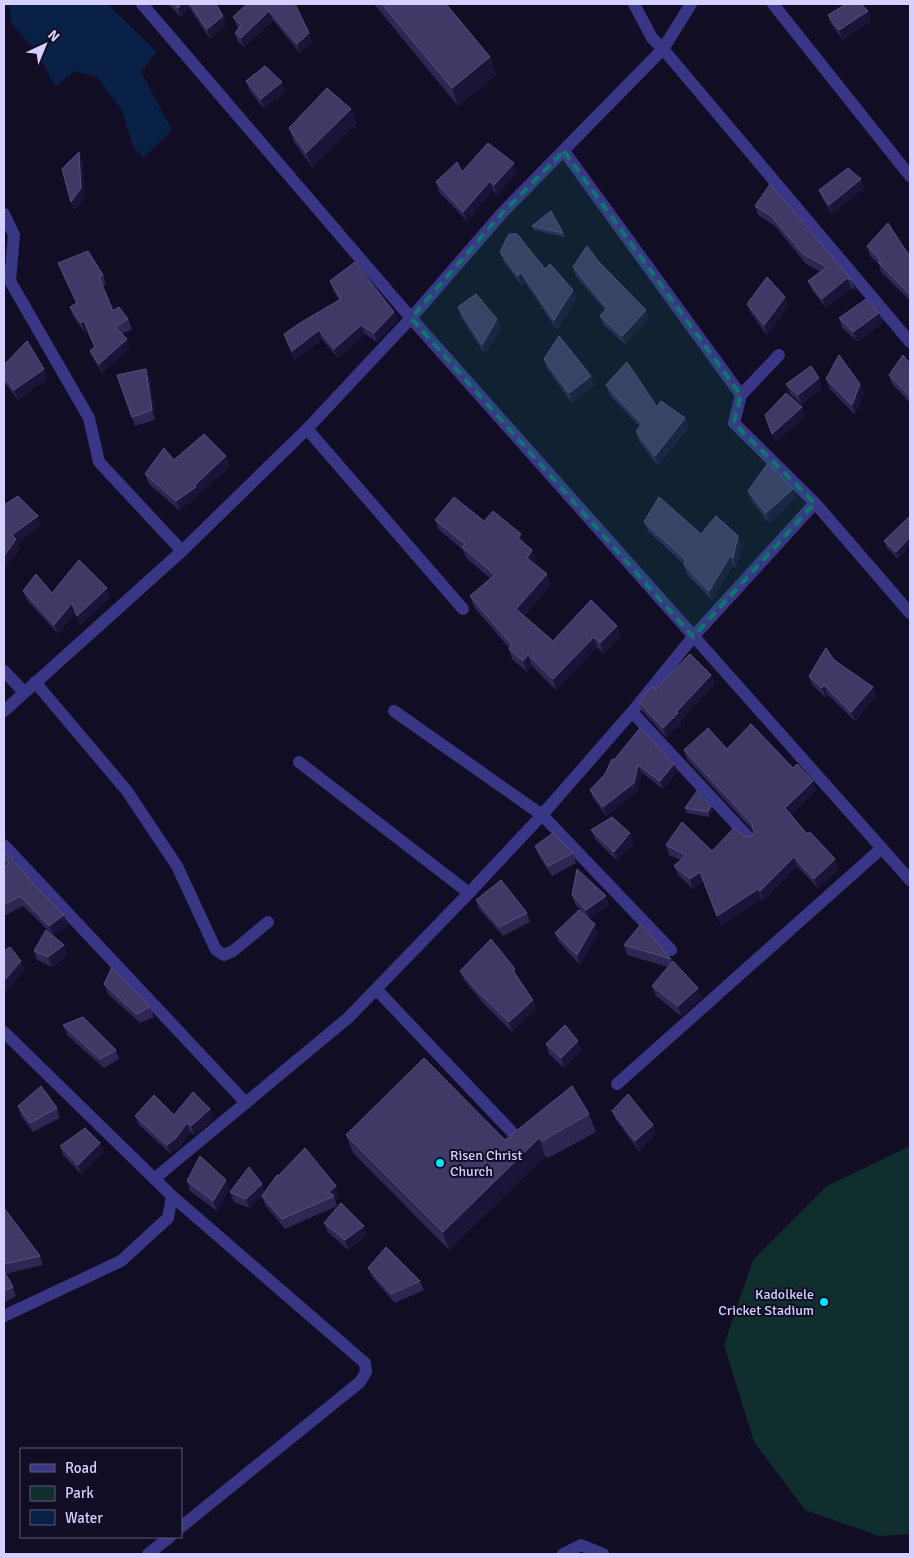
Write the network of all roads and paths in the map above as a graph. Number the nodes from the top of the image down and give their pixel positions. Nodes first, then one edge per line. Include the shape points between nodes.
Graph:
1 (142, 4) edge
2 (634, 4) edge
3 (691, 4) edge
4 (773, 4) edge
5 (664, 48) junction
6 (564, 151) junction
7 (910, 176) edge
8 (4, 214) edge
9 (411, 318) junction
10 (910, 342) edge
11 (779, 355) dead end
12 (741, 395) junction
13 (307, 429) junction
14 (815, 503) junction
15 (182, 551) junction
16 (463, 610) dead end
17 (910, 612) edge
18 (693, 637) junction
19 (4, 671) edge
20 (35, 682) junction
21 (24, 692) junction
22 (4, 711) edge
23 (394, 711) dead end
24 (632, 712) junction
25 (299, 762) dead end
26 (542, 815) junction
27 (750, 839) edge
28 (4, 845) edge
29 (882, 848) junction
30 (910, 880) edge
31 (469, 893) junction
32 (268, 922) dead end
33 (671, 950) dead end
34 (376, 989) junction
35 (4, 1032) edge
36 (617, 1084) dead end
37 (246, 1103) junction
38 (511, 1131) dead end
39 (154, 1179) junction
40 (172, 1196) junction
41 (4, 1316) edge
42 (182, 1526) edge
43 (169, 1538) edge
44 (148, 1554) edge
45 (563, 1554) edge
46 (603, 1554) edge

1 - 9 street
2 - 5 street via 652,38
3 - 5 street
4 - 7 street
5 - 6 street
5 - 10 street
6 - 9 street via 503,212
6 - 12 street
8 - 15 street via 14,235 10,281 89,418 99,462
9 - 13 street
9 - 18 street
11 - 12 street
12 - 14 street via 734,423
13 - 15 street
13 - 16 street
14 - 17 street
14 - 18 street
15 - 20 street
18 - 24 street
18 - 29 street
19 - 21 street
20 - 21 street
20 - 32 street via 126,791 177,866 216,950 224,954 233,951
21 - 22 street
23 - 26 street
24 - 26 street
24 - 27 street
25 - 31 street
26 - 31 street
26 - 33 street
28 - 37 street
29 - 30 street
29 - 36 street
31 - 34 street
34 - 37 street via 348,1018
34 - 38 street
35 - 39 street
37 - 39 street
39 - 40 street
40 - 41 street via 168,1218 121,1261
40 - 42 street via 365,1363 366,1372 360,1382
43 - 44 street
45 - 46 street via 582,1545

